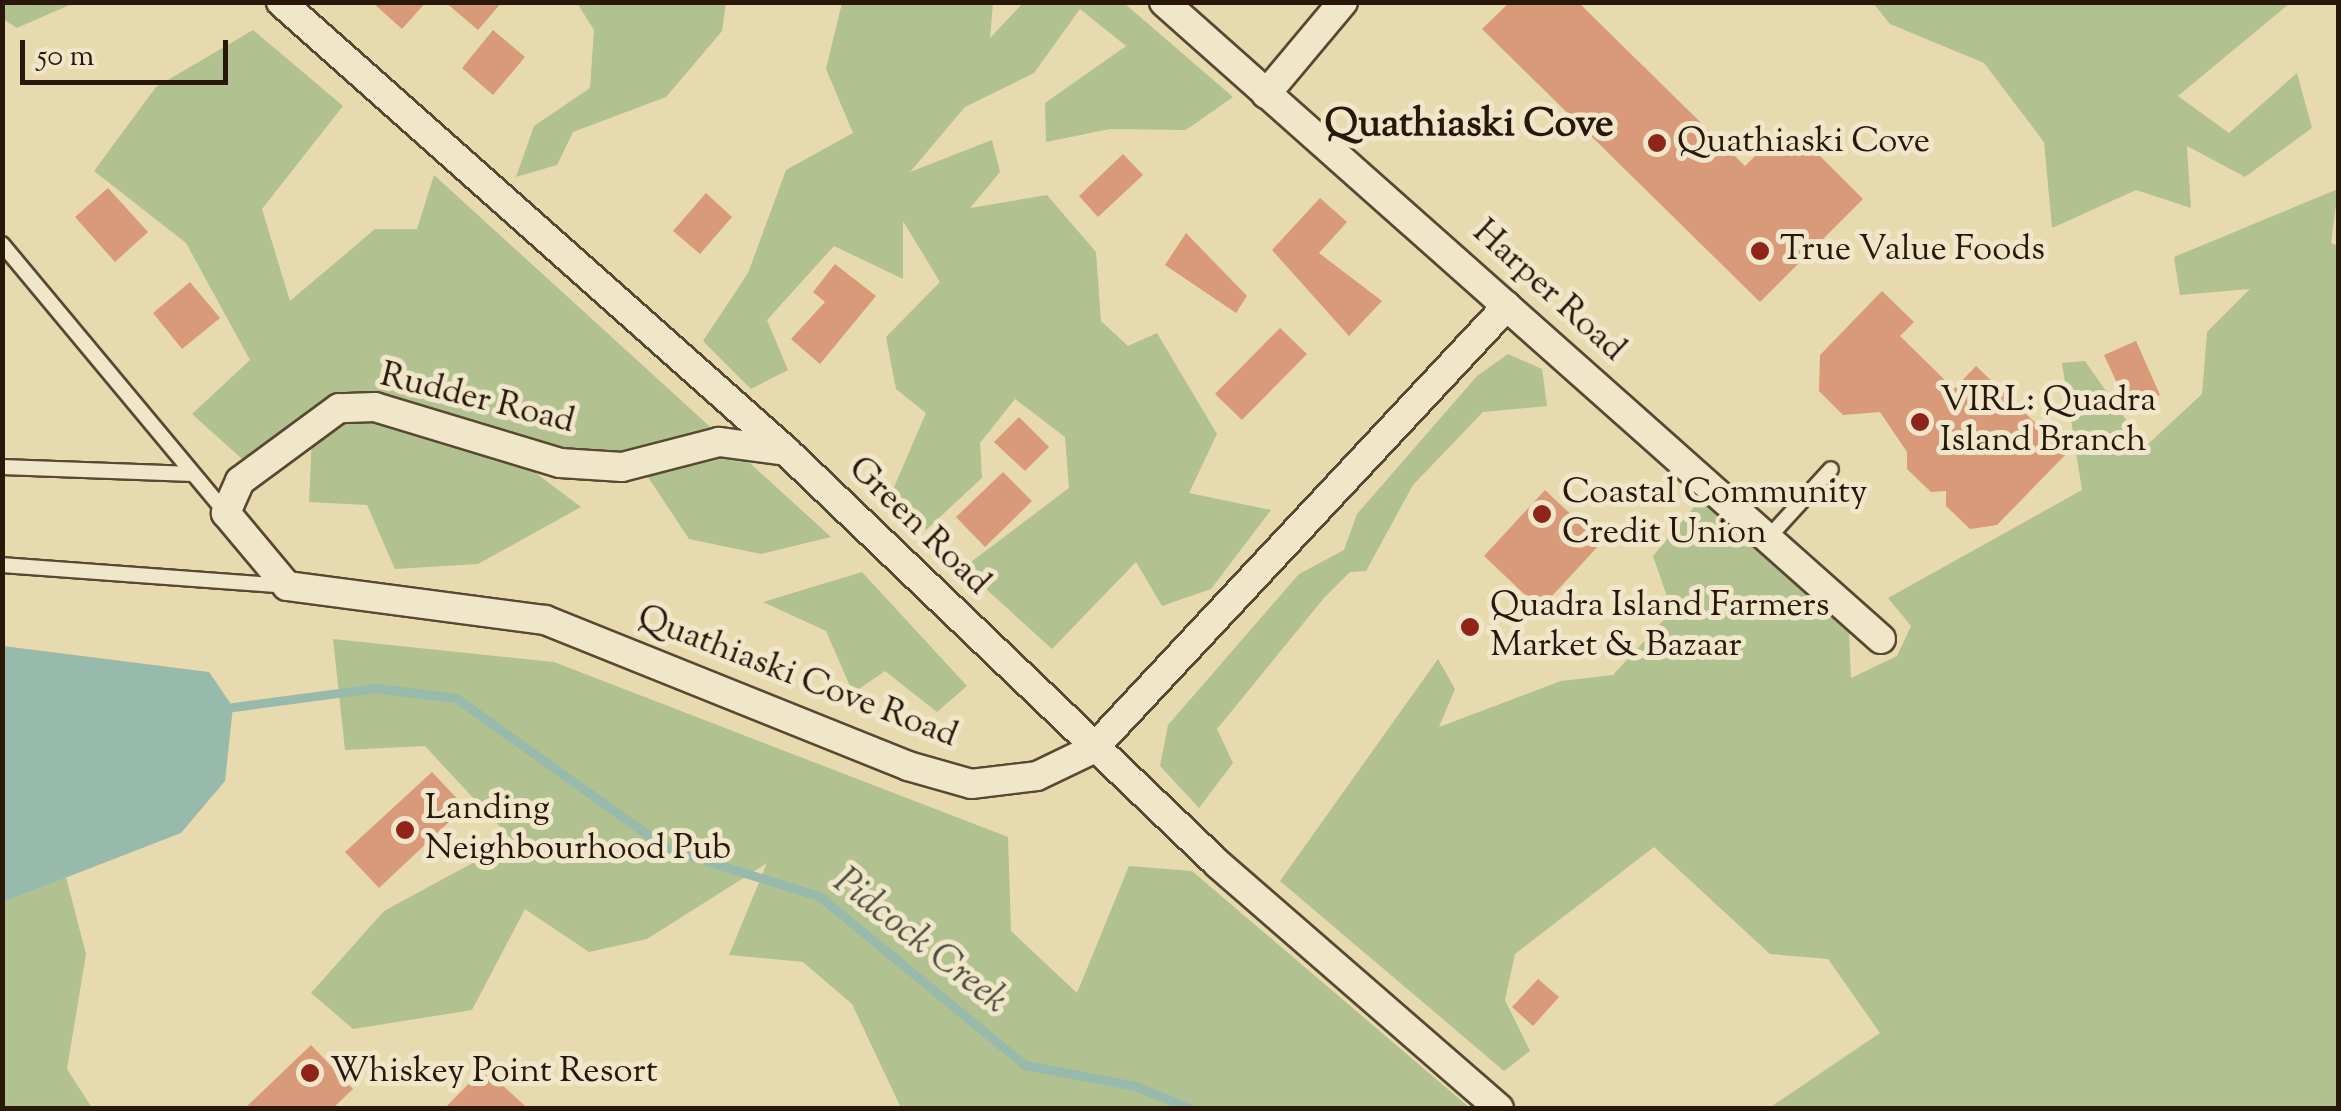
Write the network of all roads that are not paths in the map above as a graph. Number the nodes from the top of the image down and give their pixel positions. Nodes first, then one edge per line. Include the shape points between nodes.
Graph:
1 (281, 2) edge
2 (1164, 2) edge
3 (1343, 2) edge
4 (1266, 94) junction
5 (2, 244) edge
6 (1508, 306) junction
7 (786, 451) junction
8 (2, 466) edge
9 (1831, 468) dead end
10 (193, 474) junction
11 (226, 514) junction
12 (1768, 538) junction
13 (2, 565) edge
14 (287, 586) junction
15 (1881, 639) dead end
16 (1094, 749) junction
17 (1499, 1108) edge

1 - 7 street, Green Road
2 - 4 street, Harper Road
3 - 4 street
4 - 6 street, Harper Road
5 - 10 lane
6 - 12 street, Harper Road
6 - 16 street, Quathiaski Cove Road
7 - 11 street, Rudder Road via 719,442 622,468 560,463 376,408 339,408 310,420 240,481
7 - 16 street, Green Road
8 - 10 lane
9 - 12 lane
10 - 11 lane
11 - 14 street
12 - 15 street, Harper Road
13 - 14 lane
14 - 16 street, Quathiaski Cove Road via 546,620 970,784 1037,776
16 - 17 street, Green Road

